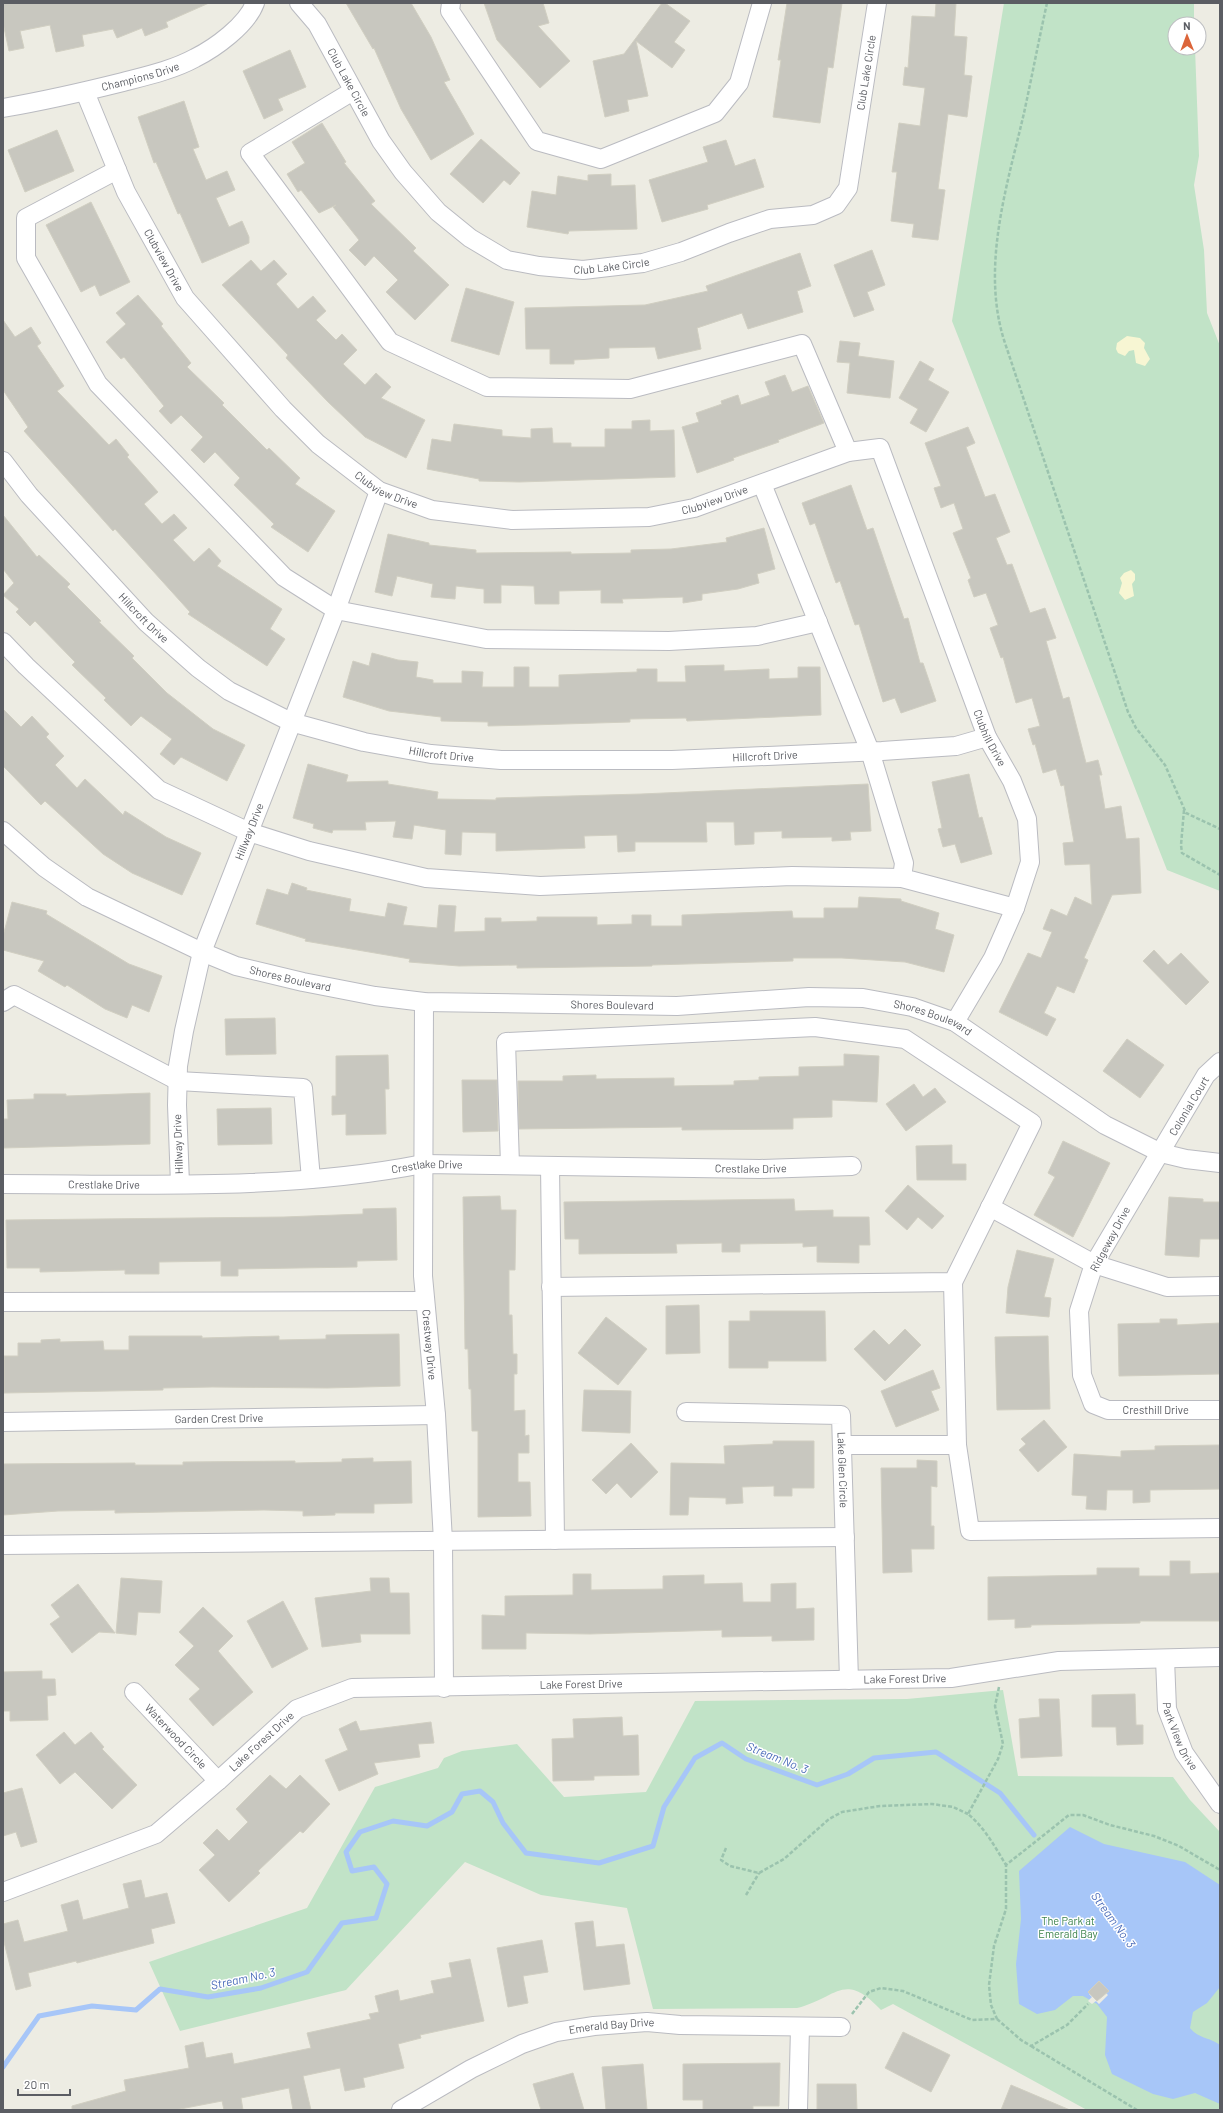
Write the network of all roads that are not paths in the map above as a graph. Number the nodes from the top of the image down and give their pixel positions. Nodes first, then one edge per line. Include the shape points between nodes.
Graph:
1 (255, 3) edge
2 (299, 3) edge
3 (450, 3) edge
4 (762, 3) edge
5 (877, 3) edge
6 (353, 91) junction
7 (85, 92) junction
8 (3, 108) edge
9 (117, 170) junction
10 (880, 448) joint
11 (848, 452) junction
12 (3, 461) edge
13 (762, 484) junction
14 (379, 491) junction
15 (336, 610) junction
16 (818, 622) junction
17 (3, 642) edge
18 (291, 722) junction
19 (988, 737) junction
20 (870, 751) junction
21 (248, 832) junction
22 (5, 837) edge
23 (902, 878) junction
24 (1015, 908) junction
25 (202, 952) junction
26 (3, 1002) edge
27 (424, 1002) junction
28 (955, 1022) junction
29 (1220, 1062) edge
30 (178, 1081) junction
31 (1161, 1153) junction
32 (1220, 1163) edge
33 (424, 1164) junction
34 (510, 1165) junction
35 (550, 1166) junction
36 (852, 1166) dead end
37 (311, 1179) junction
38 (3, 1184) edge
39 (180, 1184) junction
40 (990, 1207) junction
41 (1094, 1264) junction
42 (953, 1282) junction
43 (1220, 1286) edge
44 (551, 1287) junction
45 (425, 1301) junction
46 (3, 1302) edge
47 (1093, 1404) joint
48 (1220, 1410) edge
49 (686, 1412) dead end
50 (436, 1415) junction
51 (3, 1422) edge
52 (842, 1445) junction
53 (957, 1445) junction
54 (1220, 1528) edge
55 (845, 1537) junction
56 (555, 1540) junction
57 (443, 1541) junction
58 (3, 1545) edge
59 (1220, 1657) edge
60 (1165, 1659) junction
61 (848, 1680) junction
62 (444, 1688) junction
63 (134, 1692) dead end
64 (218, 1781) junction
65 (1220, 1804) edge
66 (3, 1892) edge
67 (800, 2027) junction
68 (841, 2028) road end
69 (400, 2110) edge
70 (798, 2110) edge

1 - 7 street, Champions Drive via 232,34 195,58 149,75
2 - 6 street, Club Lake Circle via 317,24
3 - 4 street via 450,11 537,142 601,159 715,113 740,83
5 - 6 street, Club Lake Circle via 848,188 836,205 813,215 770,219 643,263 584,270 507,260 470,238 438,212 380,141
6 - 11 street via 250,153 390,342 488,387 622,389 802,344
7 - 8 street, Champions Drive
7 - 9 street, Clubview Drive
9 - 14 street, Clubview Drive via 148,235 185,298 283,409 318,444
9 - 15 street via 26,218 26,258 98,384 284,576
10 - 11 street, Clubview Drive
10 - 19 street, Clubhill Drive
11 - 13 street, Clubview Drive
12 - 18 street, Hillcroft Drive via 29,495 146,622 198,668 229,691
13 - 14 street, Clubview Drive via 694,508 649,517 520,520 432,510
13 - 16 street
14 - 15 street, Hillway Drive
15 - 16 street via 486,639 669,641 757,636
15 - 18 street, Hillway Drive
16 - 20 street
17 - 21 street via 159,790
18 - 20 street, Hillcroft Drive via 364,742 432,754 500,760 672,760
18 - 21 street, Hillway Drive
19 - 20 street, Hillcroft Drive via 956,746
19 - 24 street, Clubhill Drive via 1012,781 1027,819 1030,862
20 - 23 street via 904,863
21 - 23 street via 309,851 426,878 540,886 792,876
21 - 25 street, Hillway Drive
22 - 25 street, Shores Boulevard via 87,897
23 - 24 street
24 - 28 street, Clubhill Drive via 992,958
25 - 27 street, Shores Boulevard via 236,966 303,982 375,996
25 - 30 street, Hillway Drive via 184,1031
26 - 30 street via 14,995
27 - 28 street, Shores Boulevard via 677,1006 809,997 863,998 912,1007
27 - 33 street, Crestway Drive
28 - 31 street, Shores Boulevard via 1105,1125
29 - 31 street, Colonial Court via 1206,1075
30 - 37 street via 303,1088
30 - 39 street, Hillway Drive
31 - 32 street, Shores Boulevard
31 - 41 street, Ridgeway Drive via 1117,1222
33 - 34 street, Crestlake Drive
33 - 37 street, Crestlake Drive
33 - 45 street, Crestway Drive via 422,1276
34 - 35 street, Crestlake Drive
34 - 40 street via 506,1042 815,1027 905,1039 1032,1123
35 - 36 street, Crestlake Drive
35 - 44 street
37 - 39 street, Crestlake Drive
38 - 39 street, Crestlake Drive
40 - 41 street
40 - 42 street
41 - 43 street via 1167,1287
41 - 47 street, Ridgeway Drive via 1079,1311 1082,1375
42 - 44 street
42 - 53 street
44 - 56 street
45 - 46 street
45 - 50 street, Crestway Drive
47 - 48 street, Cresthill Drive via 1108,1410
49 - 52 street, Lake Glen Circle via 840,1415
50 - 51 street, Garden Crest Drive
50 - 57 street, Crestway Drive
52 - 53 street
52 - 55 street, Lake Glen Circle
53 - 54 street via 970,1531
55 - 56 street
55 - 61 street, Lake Glen Circle
56 - 57 street
57 - 58 street
57 - 62 street, Crestway Drive
59 - 60 street, Lake Forest Drive
60 - 61 street, Lake Forest Drive via 1059,1660 951,1678
60 - 65 street, Park View Drive via 1167,1709 1184,1754
61 - 62 street, Lake Forest Drive
62 - 64 street, Lake Forest Drive via 352,1688 297,1709
63 - 64 street, Waterwood Circle
64 - 66 street, Lake Forest Drive via 156,1834
67 - 68 street, Emerald Bay Drive
67 - 69 street, Emerald Bay Drive via 647,2022 556,2032 522,2044 471,2068
67 - 70 street

